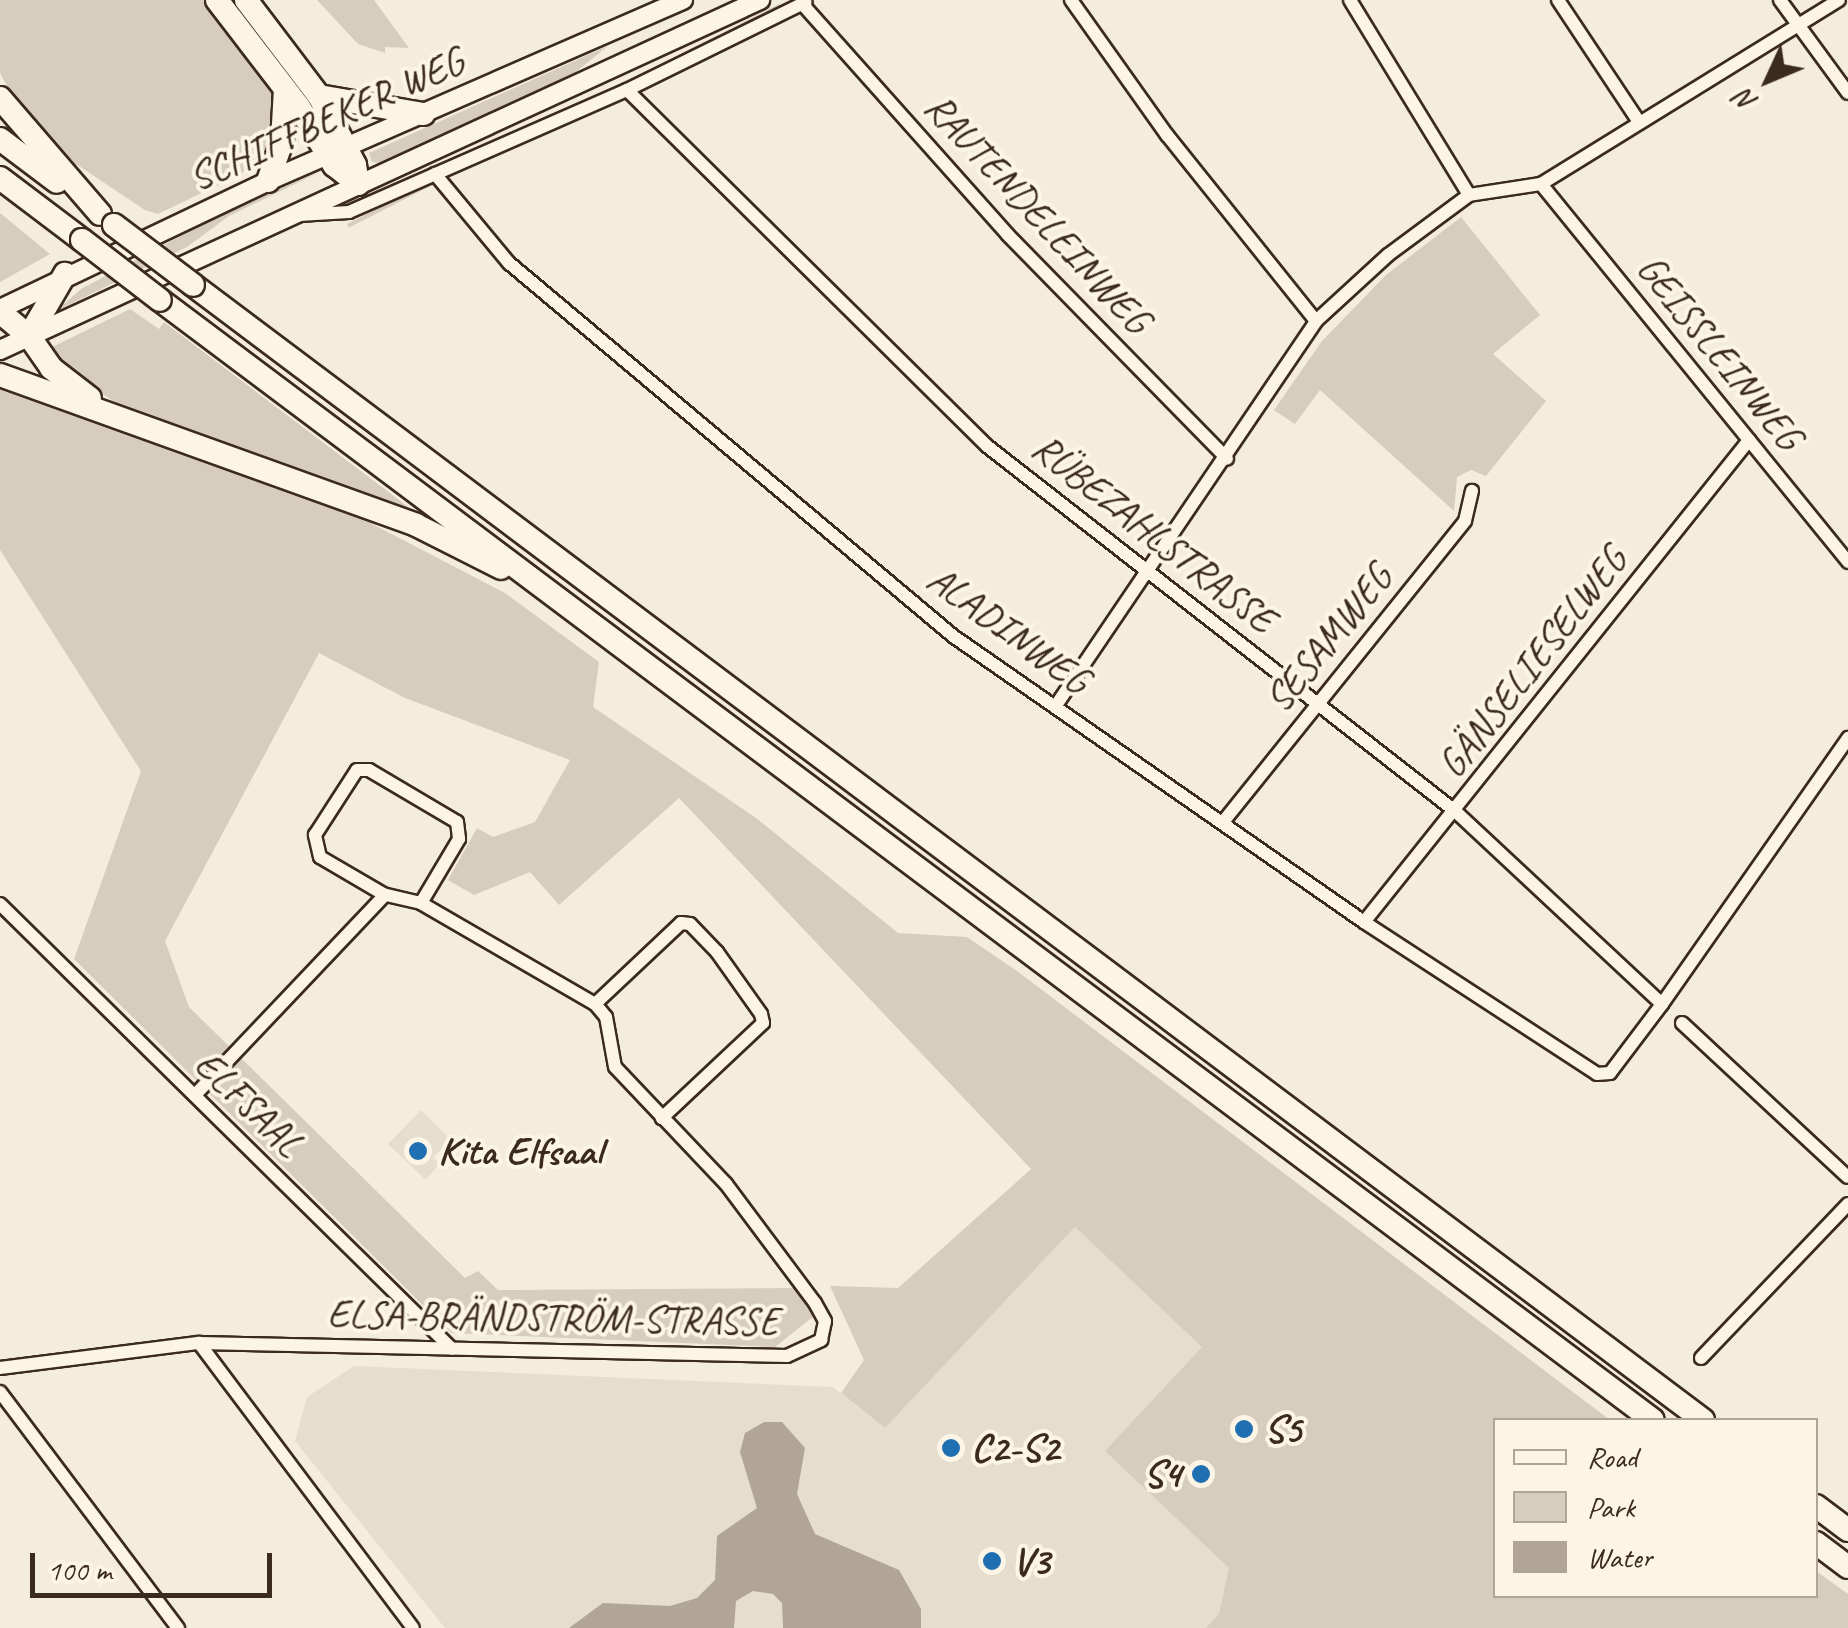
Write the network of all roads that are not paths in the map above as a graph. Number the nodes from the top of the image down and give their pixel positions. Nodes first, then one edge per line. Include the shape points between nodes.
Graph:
1 (217, 0) edge
2 (246, 0) edge
3 (682, 0) edge
4 (1072, 0) edge
5 (1350, 0) edge
6 (1558, 0) edge
7 (1780, 0) edge
8 (1838, 0) edge
9 (750, 2) edge
10 (806, 3) edge
11 (1796, 25) junction
12 (285, 89) junction
13 (627, 90) junction
14 (1848, 93) edge
15 (318, 96) junction
16 (0, 98) edge
17 (423, 114) junction
18 (1639, 122) junction
19 (0, 139) edge
20 (337, 151) junction
21 (436, 174) junction
22 (0, 178) edge
23 (268, 181) junction
24 (358, 184) junction
25 (1541, 184) junction
26 (1468, 195) junction
27 (292, 215) junction
28 (107, 220) junction
29 (65, 274) junction
30 (0, 310) edge
31 (1316, 321) junction
32 (29, 336) junction
33 (0, 350) edge
34 (0, 375) edge
35 (123, 418) junction
36 (1749, 440) junction
37 (1227, 459) junction
38 (1472, 491) dead end
39 (1848, 562) edge
40 (1150, 570) junction
41 (553, 594) junction
42 (1317, 703) junction
43 (1057, 704) junction
44 (1848, 738) edge
45 (1456, 811) junction
46 (1224, 822) junction
47 (385, 895) junction
48 (421, 902) junction
49 (0, 904) edge
50 (1364, 922) junction
51 (595, 1004) junction
52 (1662, 1004) junction
53 (1682, 1023) dead end
54 (195, 1095) junction
55 (662, 1118) junction
56 (1848, 1177) edge
57 (1848, 1204) edge
58 (199, 1343) junction
59 (452, 1348) junction
60 (1700, 1358) dead end
61 (0, 1368) edge
62 (0, 1392) edge
63 (1650, 1418) edge
64 (1700, 1418) edge
65 (1818, 1508) edge
66 (1848, 1530) edge
67 (1818, 1544) edge
68 (1848, 1567) edge
69 (178, 1628) edge
70 (413, 1628) edge

1 - 12 highway
2 - 15 highway
3 - 17 main road, SCHIFFBEKER WEG
4 - 31 street via 1167,136
5 - 26 street
6 - 18 street
7 - 11 street
8 - 11 street
9 - 24 main road, SCHIFFBEKER WEG
10 - 13 street, SCHIFFBEKER WEG
10 - 37 street, RAUTENDELEINWEG via 1008,235
11 - 14 street
11 - 18 street
12 - 20 highway
12 - 23 highway via 282,142
13 - 21 street, SCHIFFBEKER WEG
13 - 40 street, RÜBEZAHLSTRASSE via 958,420
15 - 17 highway via 361,109
15 - 20 highway
16 - 28 highway
17 - 20 main road, SCHIFFBEKER WEG
18 - 25 street
19 - 28 highway
20 - 23 main road, SCHIFFBEKER WEG
20 - 24 highway
21 - 27 street, SCHIFFBEKER WEG via 349,212
21 - 43 street, ALADINWEG via 510,263 573,318 954,636
22 - 41 highway, bridge
23 - 29 main road, SCHIFFBEKER WEG
24 - 27 main road, SCHIFFBEKER WEG
25 - 26 street
25 - 36 street, GEISSLEINWEG
26 - 31 street
27 - 32 main road, SCHIFFBEKER WEG
28 - 64 highway, bridge
29 - 30 main road, SCHIFFBEKER WEG
29 - 32 highway
30 - 32 highway
31 - 37 street
32 - 33 main road, SCHIFFBEKER WEG
32 - 35 highway via 51,368
34 - 35 highway
35 - 41 highway via 416,525
36 - 39 street, GEISSLEINWEG
36 - 45 street, GÄNSELIESELWEG
37 - 40 street
38 - 42 street, SESAMWEG via 1465,521
40 - 42 street, RÜBEZAHLSTRASSE
40 - 43 street
41 - 63 highway
42 - 45 street, RÜBEZAHLSTRASSE
42 - 46 street, SESAMWEG
43 - 46 street, ALADINWEG
44 - 52 street
45 - 50 street, GÄNSELIESELWEG
45 - 52 street, RÜBEZAHLSTRASSE
46 - 50 street, ALADINWEG
47 - 48 street
47 - 48 street via 314,848 348,776 358,770 369,770 457,822 459,839
47 - 54 street
48 - 51 street
49 - 54 street, ELFSAAL
50 - 52 street, ALADINWEG via 1596,1074 1610,1073
51 - 55 street, ELSA-BRÄNDSTRÖM-STRASSE via 606,1017 614,1067
51 - 55 street via 680,922 717,952 762,1014 763,1023
53 - 56 street
54 - 59 street, ELFSAAL
55 - 59 street, ELSA-BRÄNDSTRÖM-STRASSE via 726,1184 815,1303 825,1321 821,1340 787,1356
57 - 60 street
58 - 59 street, ELSA-BRÄNDSTRÖM-STRASSE
58 - 61 street, ELSA-BRÄNDSTRÖM-STRASSE
58 - 70 street
62 - 69 street
65 - 66 highway
67 - 68 highway

